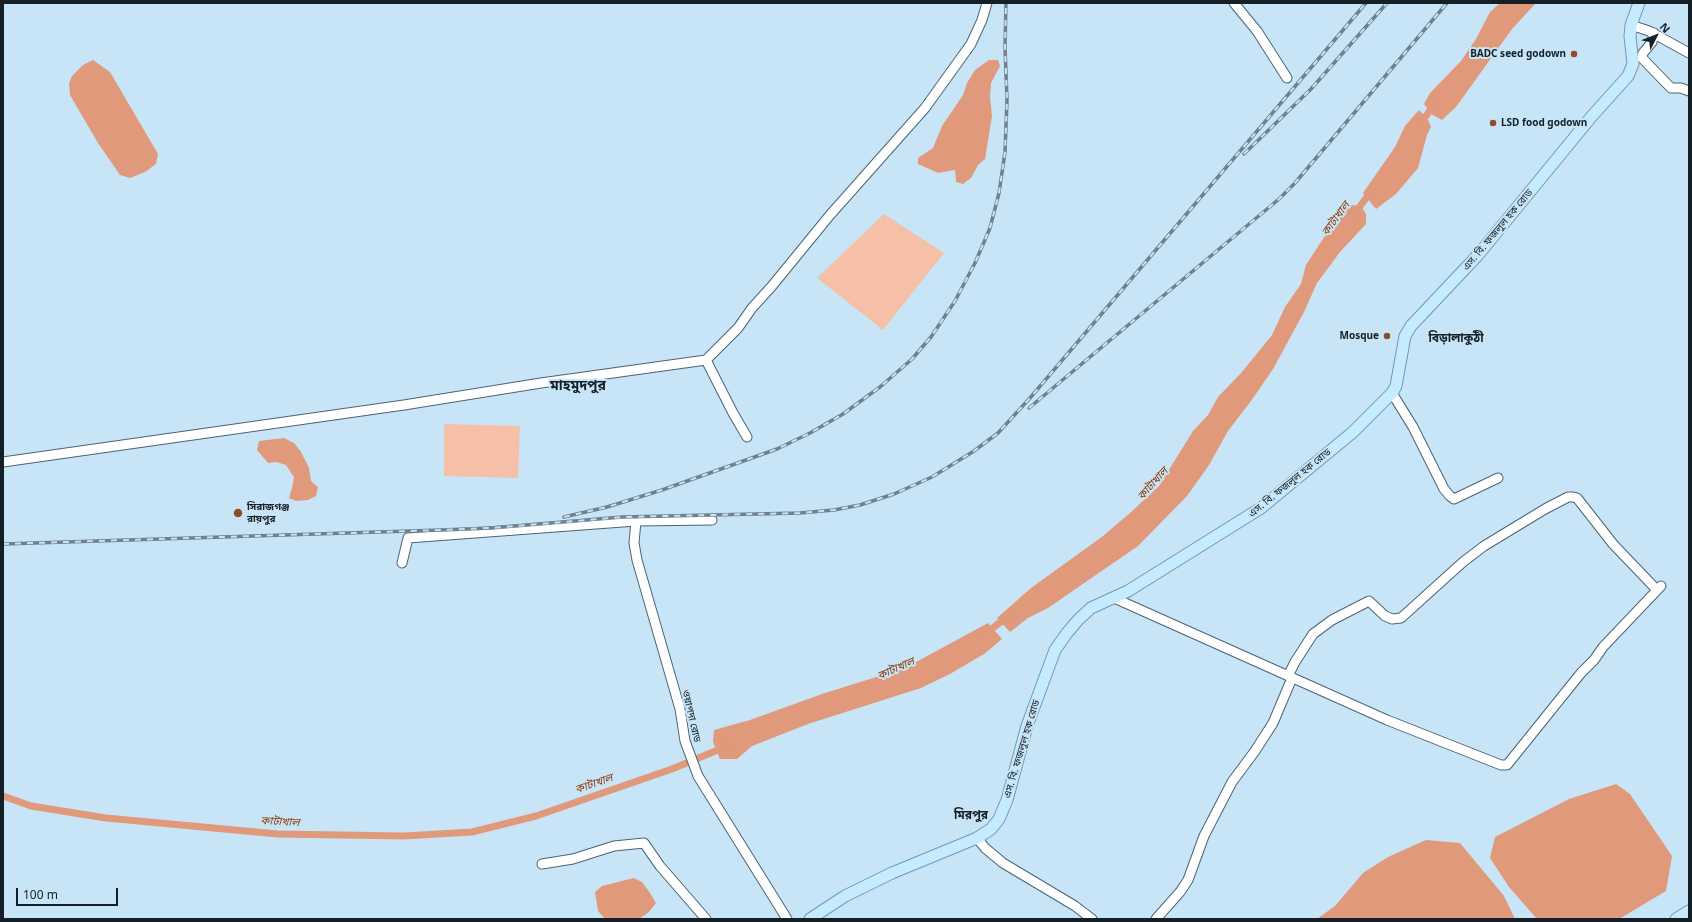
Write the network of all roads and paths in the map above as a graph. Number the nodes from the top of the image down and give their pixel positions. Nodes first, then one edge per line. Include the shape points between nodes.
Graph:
1 (987, 3) edge
2 (1234, 3) edge
3 (1639, 3) edge
4 (1631, 25) junction
5 (1654, 34) junction
6 (1689, 53) edge
7 (1287, 78) dead end
8 (1689, 91) edge
9 (706, 360) junction
10 (1392, 393) junction
11 (747, 437) dead end
12 (3, 462) edge
13 (1498, 478) dead end
14 (712, 520) dead end
15 (636, 521) junction
16 (402, 564) dead end
17 (1114, 598) junction
18 (1290, 677) junction
19 (977, 838) junction
20 (542, 864) dead end
21 (1689, 911) edge
22 (706, 919) edge
23 (787, 919) edge
24 (810, 919) edge
25 (1092, 919) edge
26 (1156, 919) edge
27 (1676, 919) edge

1 - 9 street via 971,44 925,108 830,216 738,328
2 - 7 street via 1257,31
3 - 4 main road, এস. বি. ফজলুল হক রোড
4 - 5 street
4 - 10 main road, এস. বি. ফজলুল হক রোড via 1633,64 1628,76 1478,255 1411,326 1405,336 1396,386
5 - 6 street
5 - 8 street via 1642,58 1671,88
9 - 11 street
9 - 12 street
10 - 13 street via 1450,496 1454,499
10 - 17 main road, এস. বি. ফজলুল হক রোড via 1353,432 1261,508
14 - 15 street
15 - 16 street via 408,538
15 - 23 street, ওয়াপদা রোড via 636,556 680,709 685,741 698,776
17 - 18 street
17 - 19 main road, এস. বি. ফজলুল হক রোড via 1101,602 1087,612 1067,632 1056,650 1027,726 1007,800 999,819 991,829
18 - 18 street via 1295,662 1313,634 1332,620 1369,600 1385,616 1392,619 1402,618 1484,546 1545,509 1573,496 1613,544 1659,588 1603,647 1506,765 1387,720
18 - 26 street via 1272,723 1232,782 1204,836 1188,880
19 - 24 main road, এস. বি. ফজলুল হক রোড via 892,873 845,896
19 - 25 street via 1003,863
20 - 22 street via 573,859 614,846 644,842 660,866
21 - 27 main road

